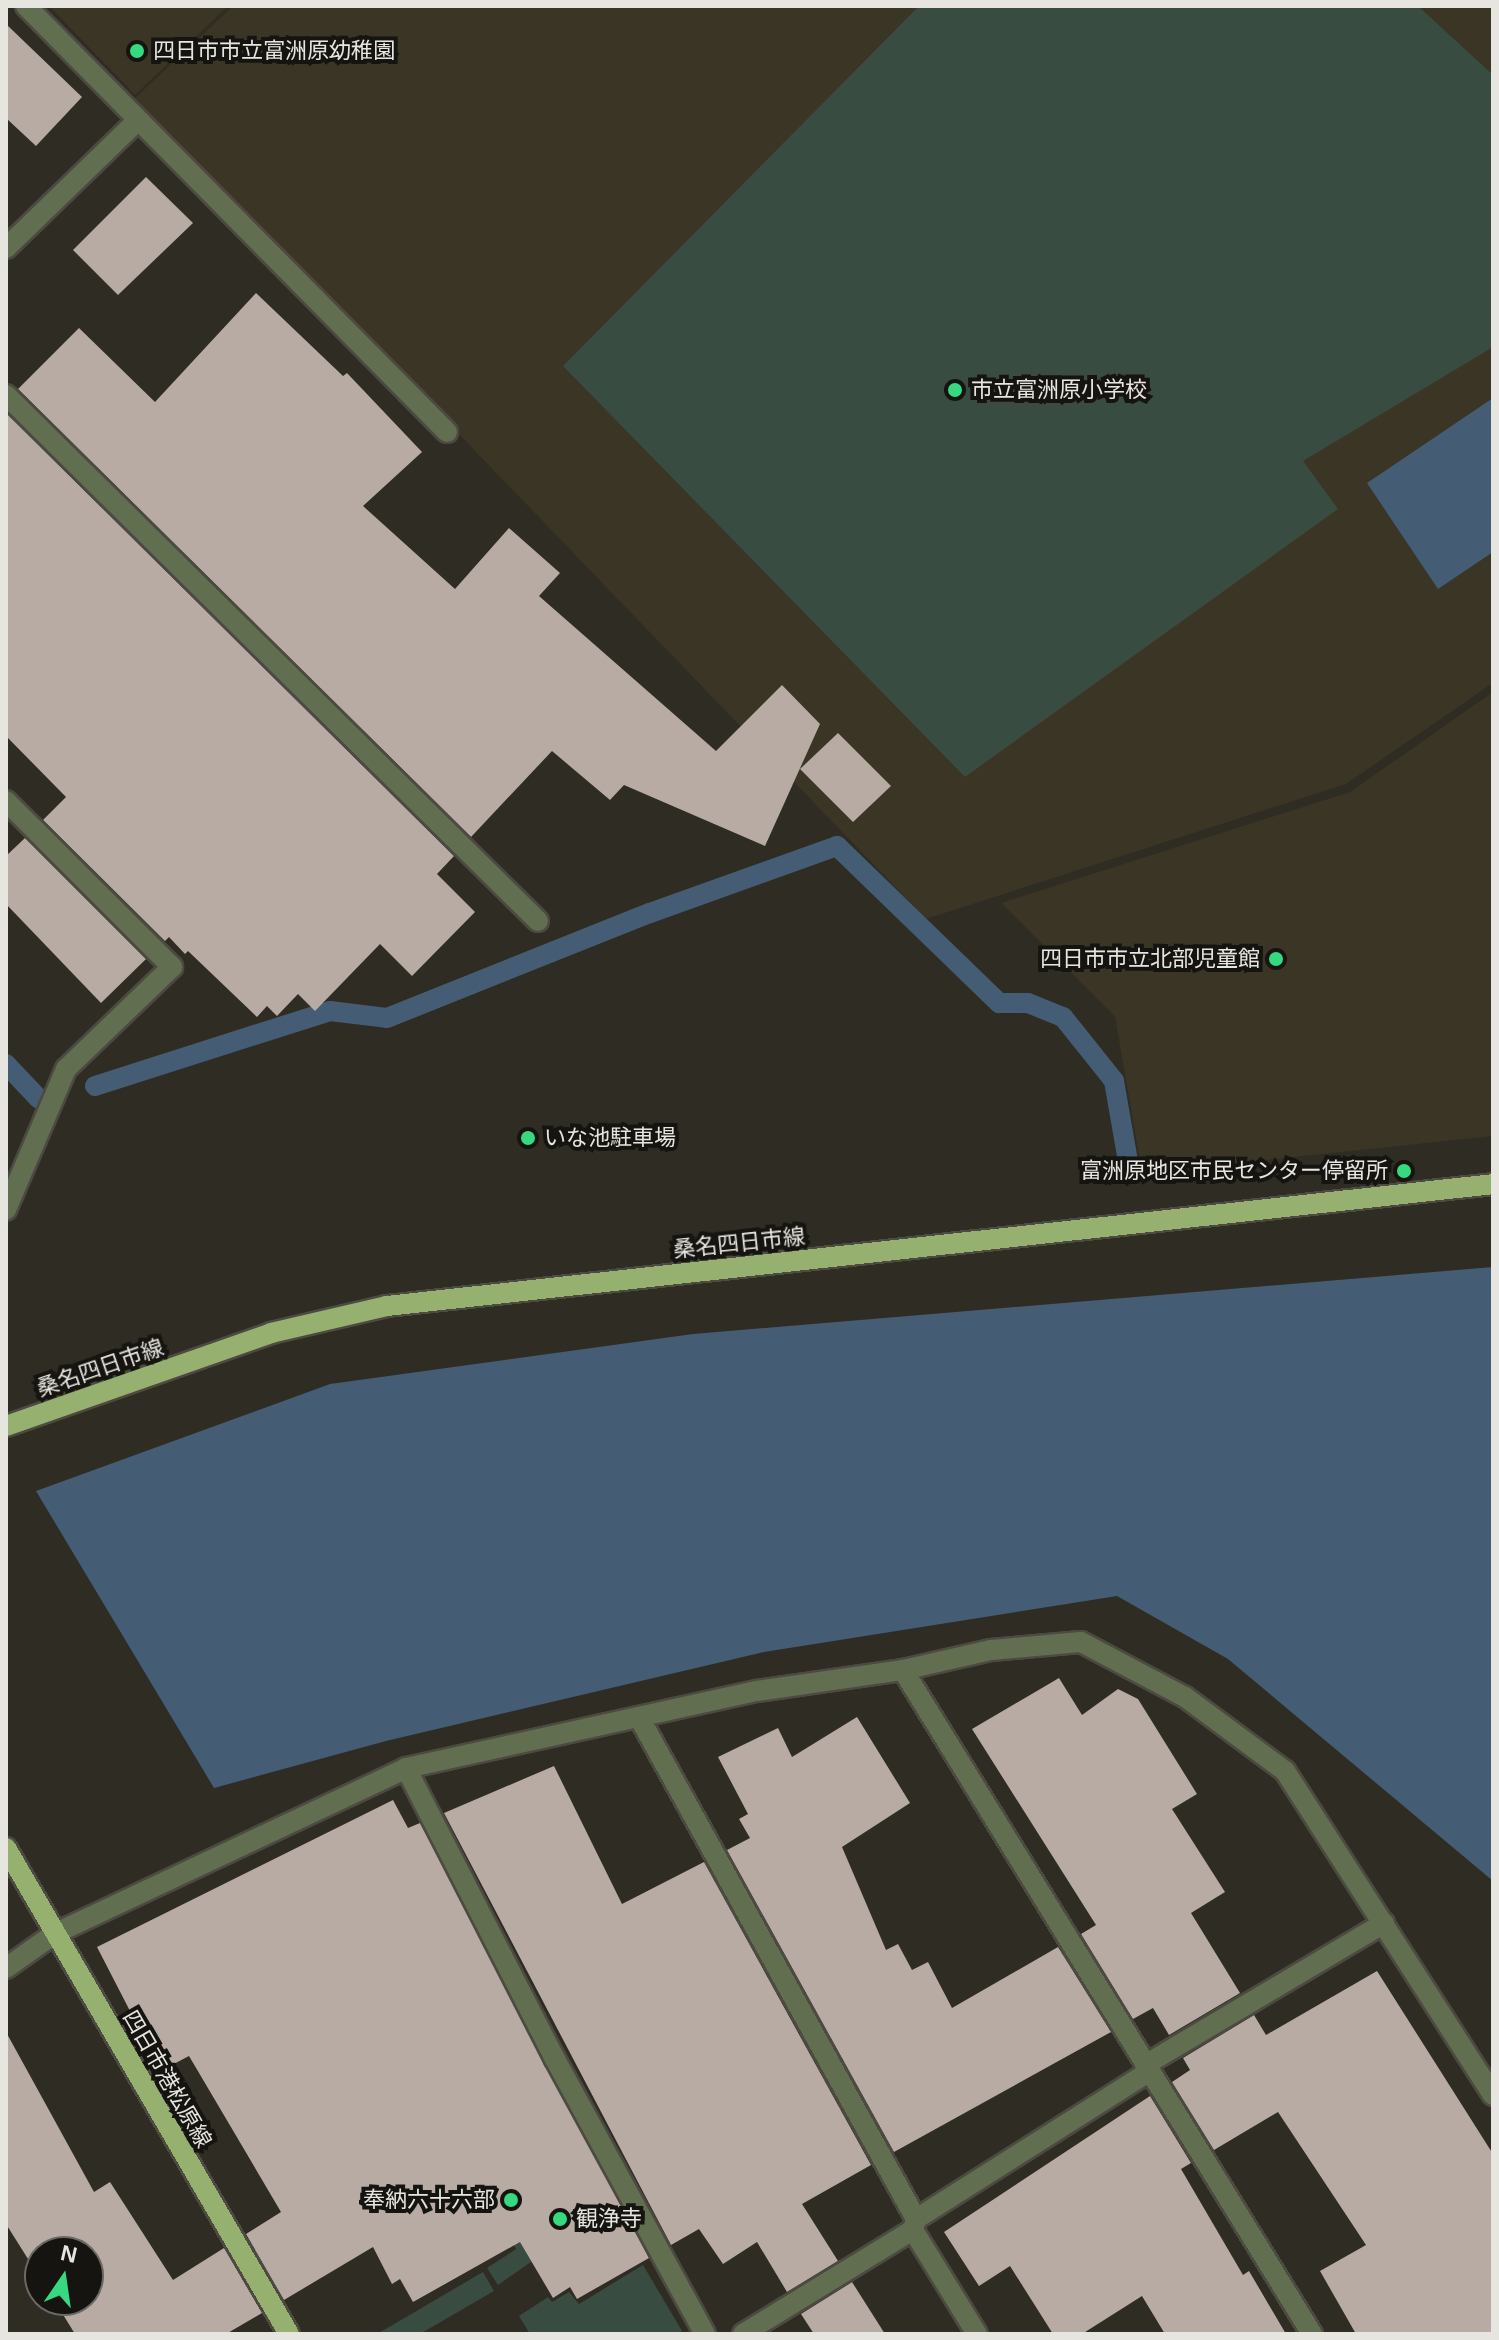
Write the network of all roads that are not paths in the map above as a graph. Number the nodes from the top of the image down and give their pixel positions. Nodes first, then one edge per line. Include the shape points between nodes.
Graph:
1 (26, 6) edge
2 (136, 122) junction
3 (6, 248) edge
4 (6, 395) edge
5 (447, 432) dead end
6 (6, 801) edge
7 (538, 921) dead end
8 (1493, 1184) edge
9 (6, 1210) edge
10 (6, 1426) edge
11 (903, 1670) junction
12 (640, 1719) junction
13 (406, 1768) junction
14 (6, 1848) edge
15 (1384, 1923) junction
16 (50, 1925) junction
17 (6, 1968) edge
18 (1148, 2068) junction
19 (1493, 2095) edge
20 (914, 2224) junction
21 (289, 2334) edge
22 (705, 2334) edge
23 (743, 2334) edge
24 (977, 2334) edge
25 (1312, 2334) edge

1 - 2 street
2 - 3 street
2 - 5 street
4 - 7 street
6 - 9 street via 172,967 66,1069
8 - 10 main road, 桑名四日市線 via 387,1306 271,1333
11 - 12 street via 757,1691
11 - 15 street via 991,1650 1081,1642 1159,1683 1285,1771
11 - 18 street
12 - 13 street
12 - 20 street
13 - 16 street
13 - 22 street via 555,2059
14 - 16 main road, 四日市港松原線
15 - 18 street
15 - 19 street
16 - 17 street
16 - 21 main road, 四日市港松原線
18 - 20 street
18 - 25 street
20 - 23 street
20 - 24 street

